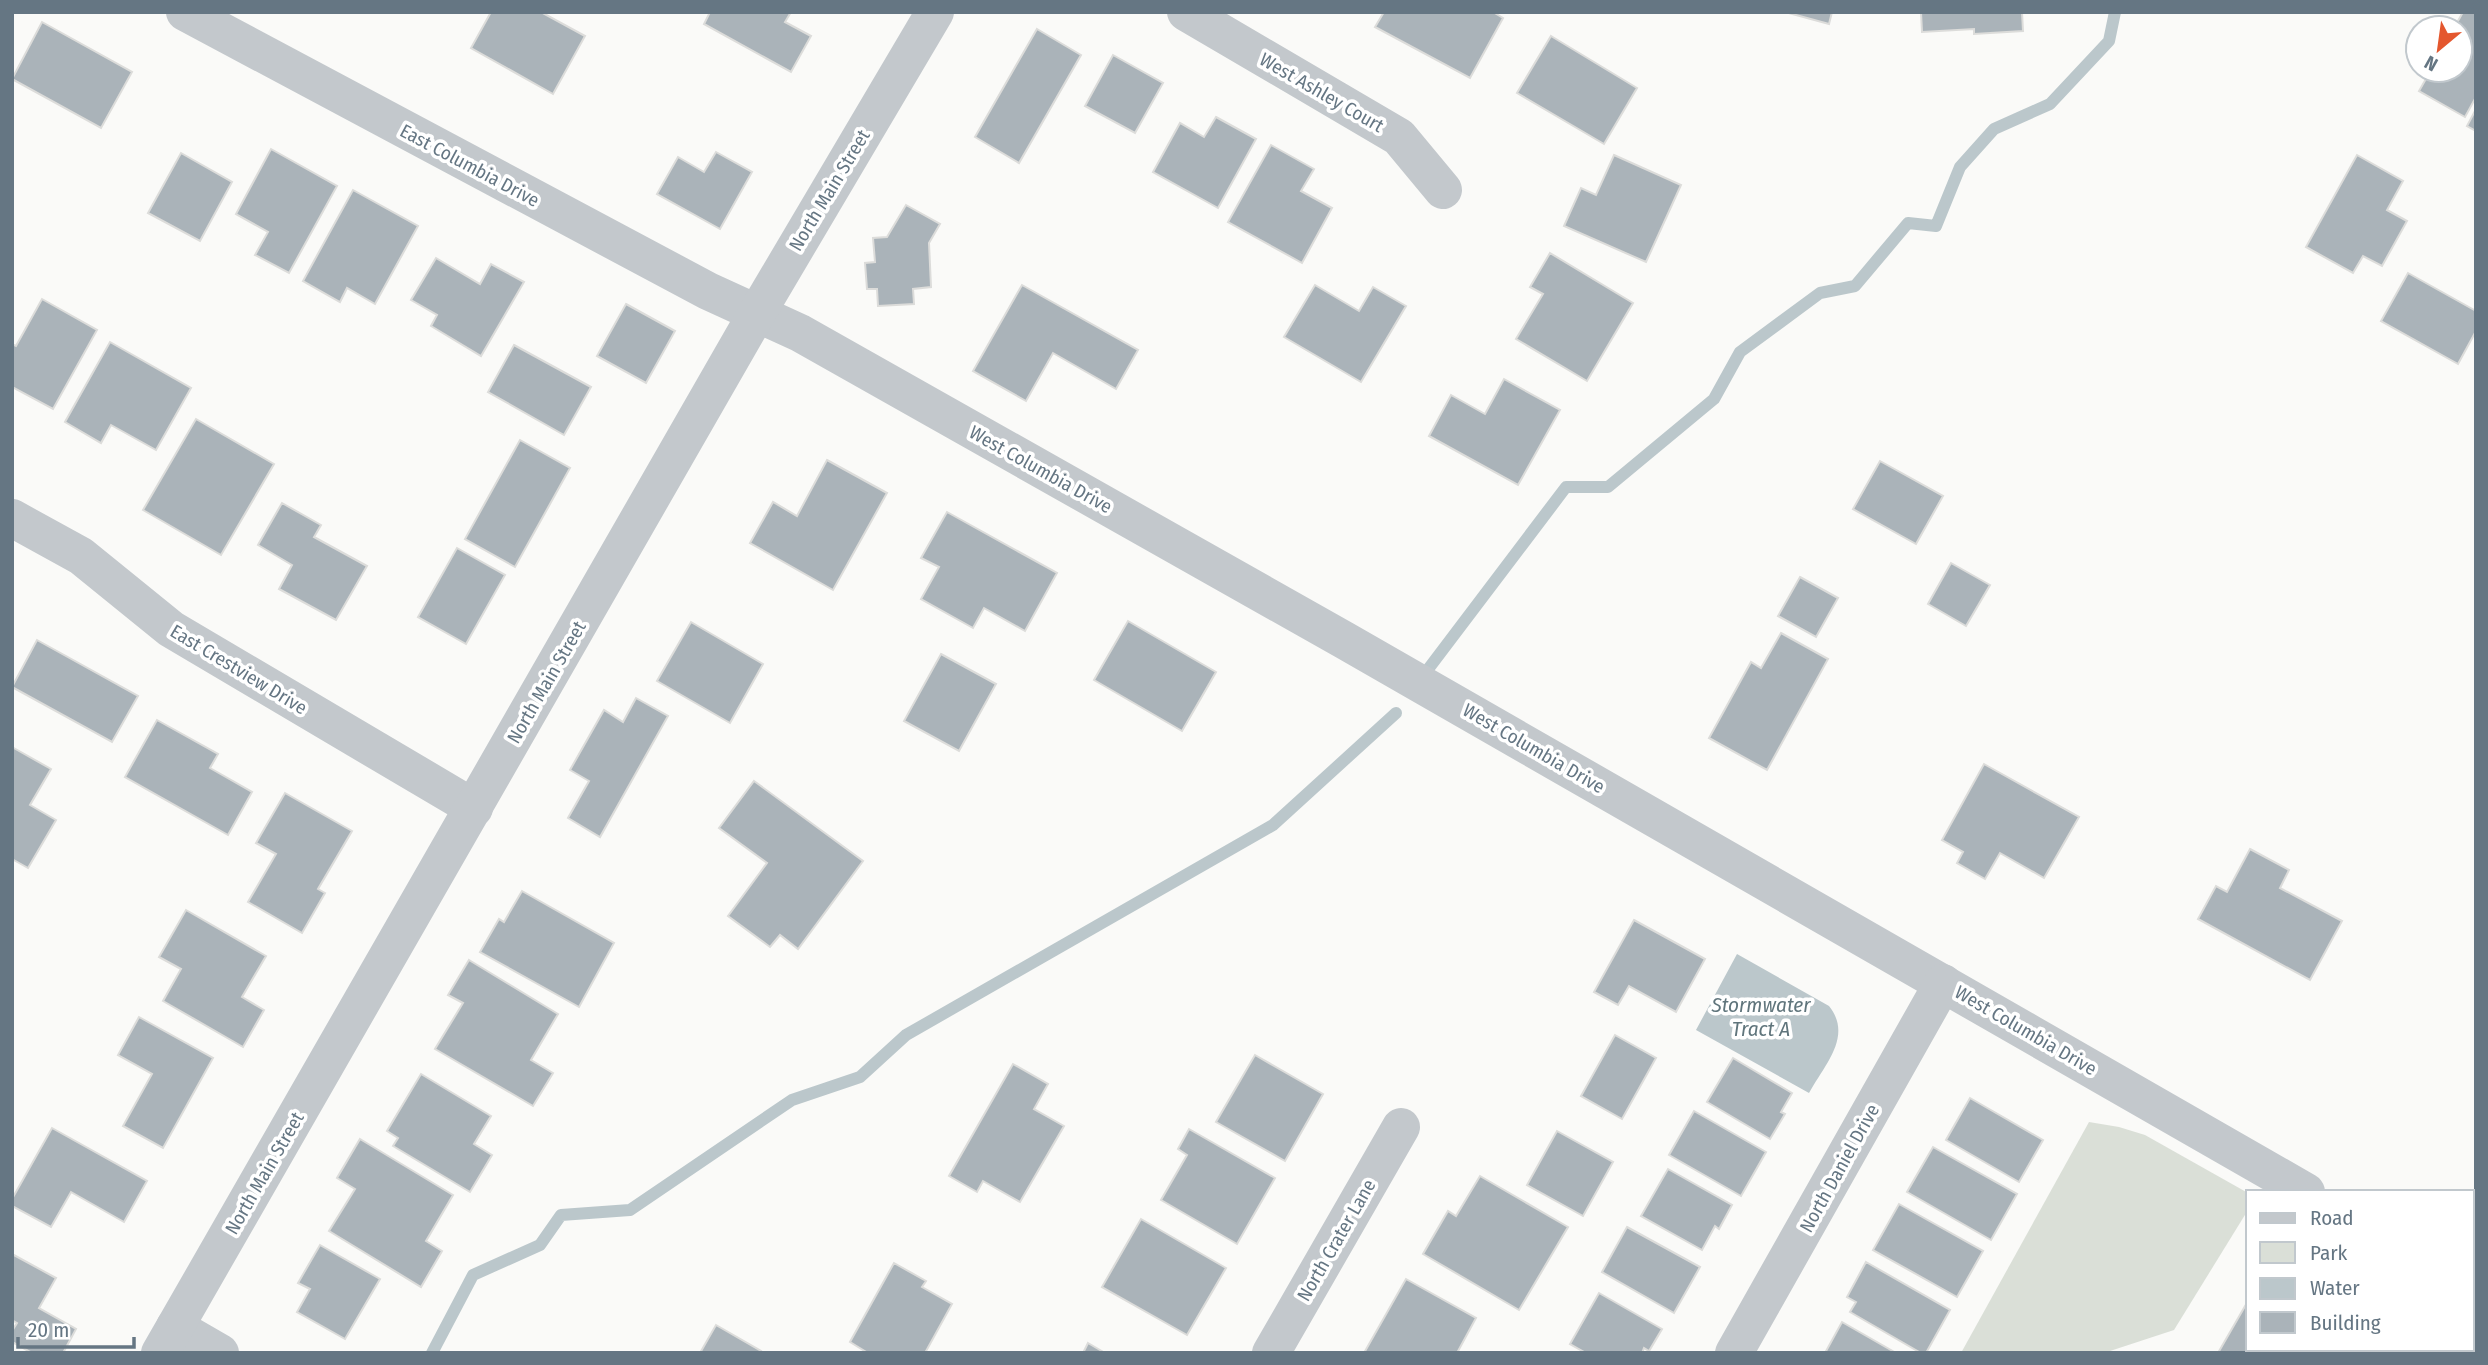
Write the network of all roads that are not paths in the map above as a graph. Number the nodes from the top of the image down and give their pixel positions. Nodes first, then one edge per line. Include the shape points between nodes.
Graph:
1 (185, 12) edge
2 (935, 12) edge
3 (1186, 12) edge
4 (1443, 190) dead end
5 (757, 313) junction
6 (12, 518) edge
7 (474, 808) junction
8 (1943, 983) junction
9 (1401, 1127) dead end
10 (2303, 1190) edge
11 (168, 1340) edge
12 (220, 1353) edge
13 (1271, 1353) edge
14 (1734, 1353) edge

1 - 5 street, East Columbia Drive
2 - 5 street, North Main Street
3 - 4 street, West Ashley Court via 1399,137
5 - 7 street, North Main Street
5 - 8 street, West Columbia Drive via 1271,599
6 - 7 street, East Crestview Drive via 80,556 171,629
7 - 11 street, North Main Street
8 - 10 street, West Columbia Drive
8 - 14 street, North Daniel Drive
9 - 13 street, North Crater Lane
11 - 12 street

